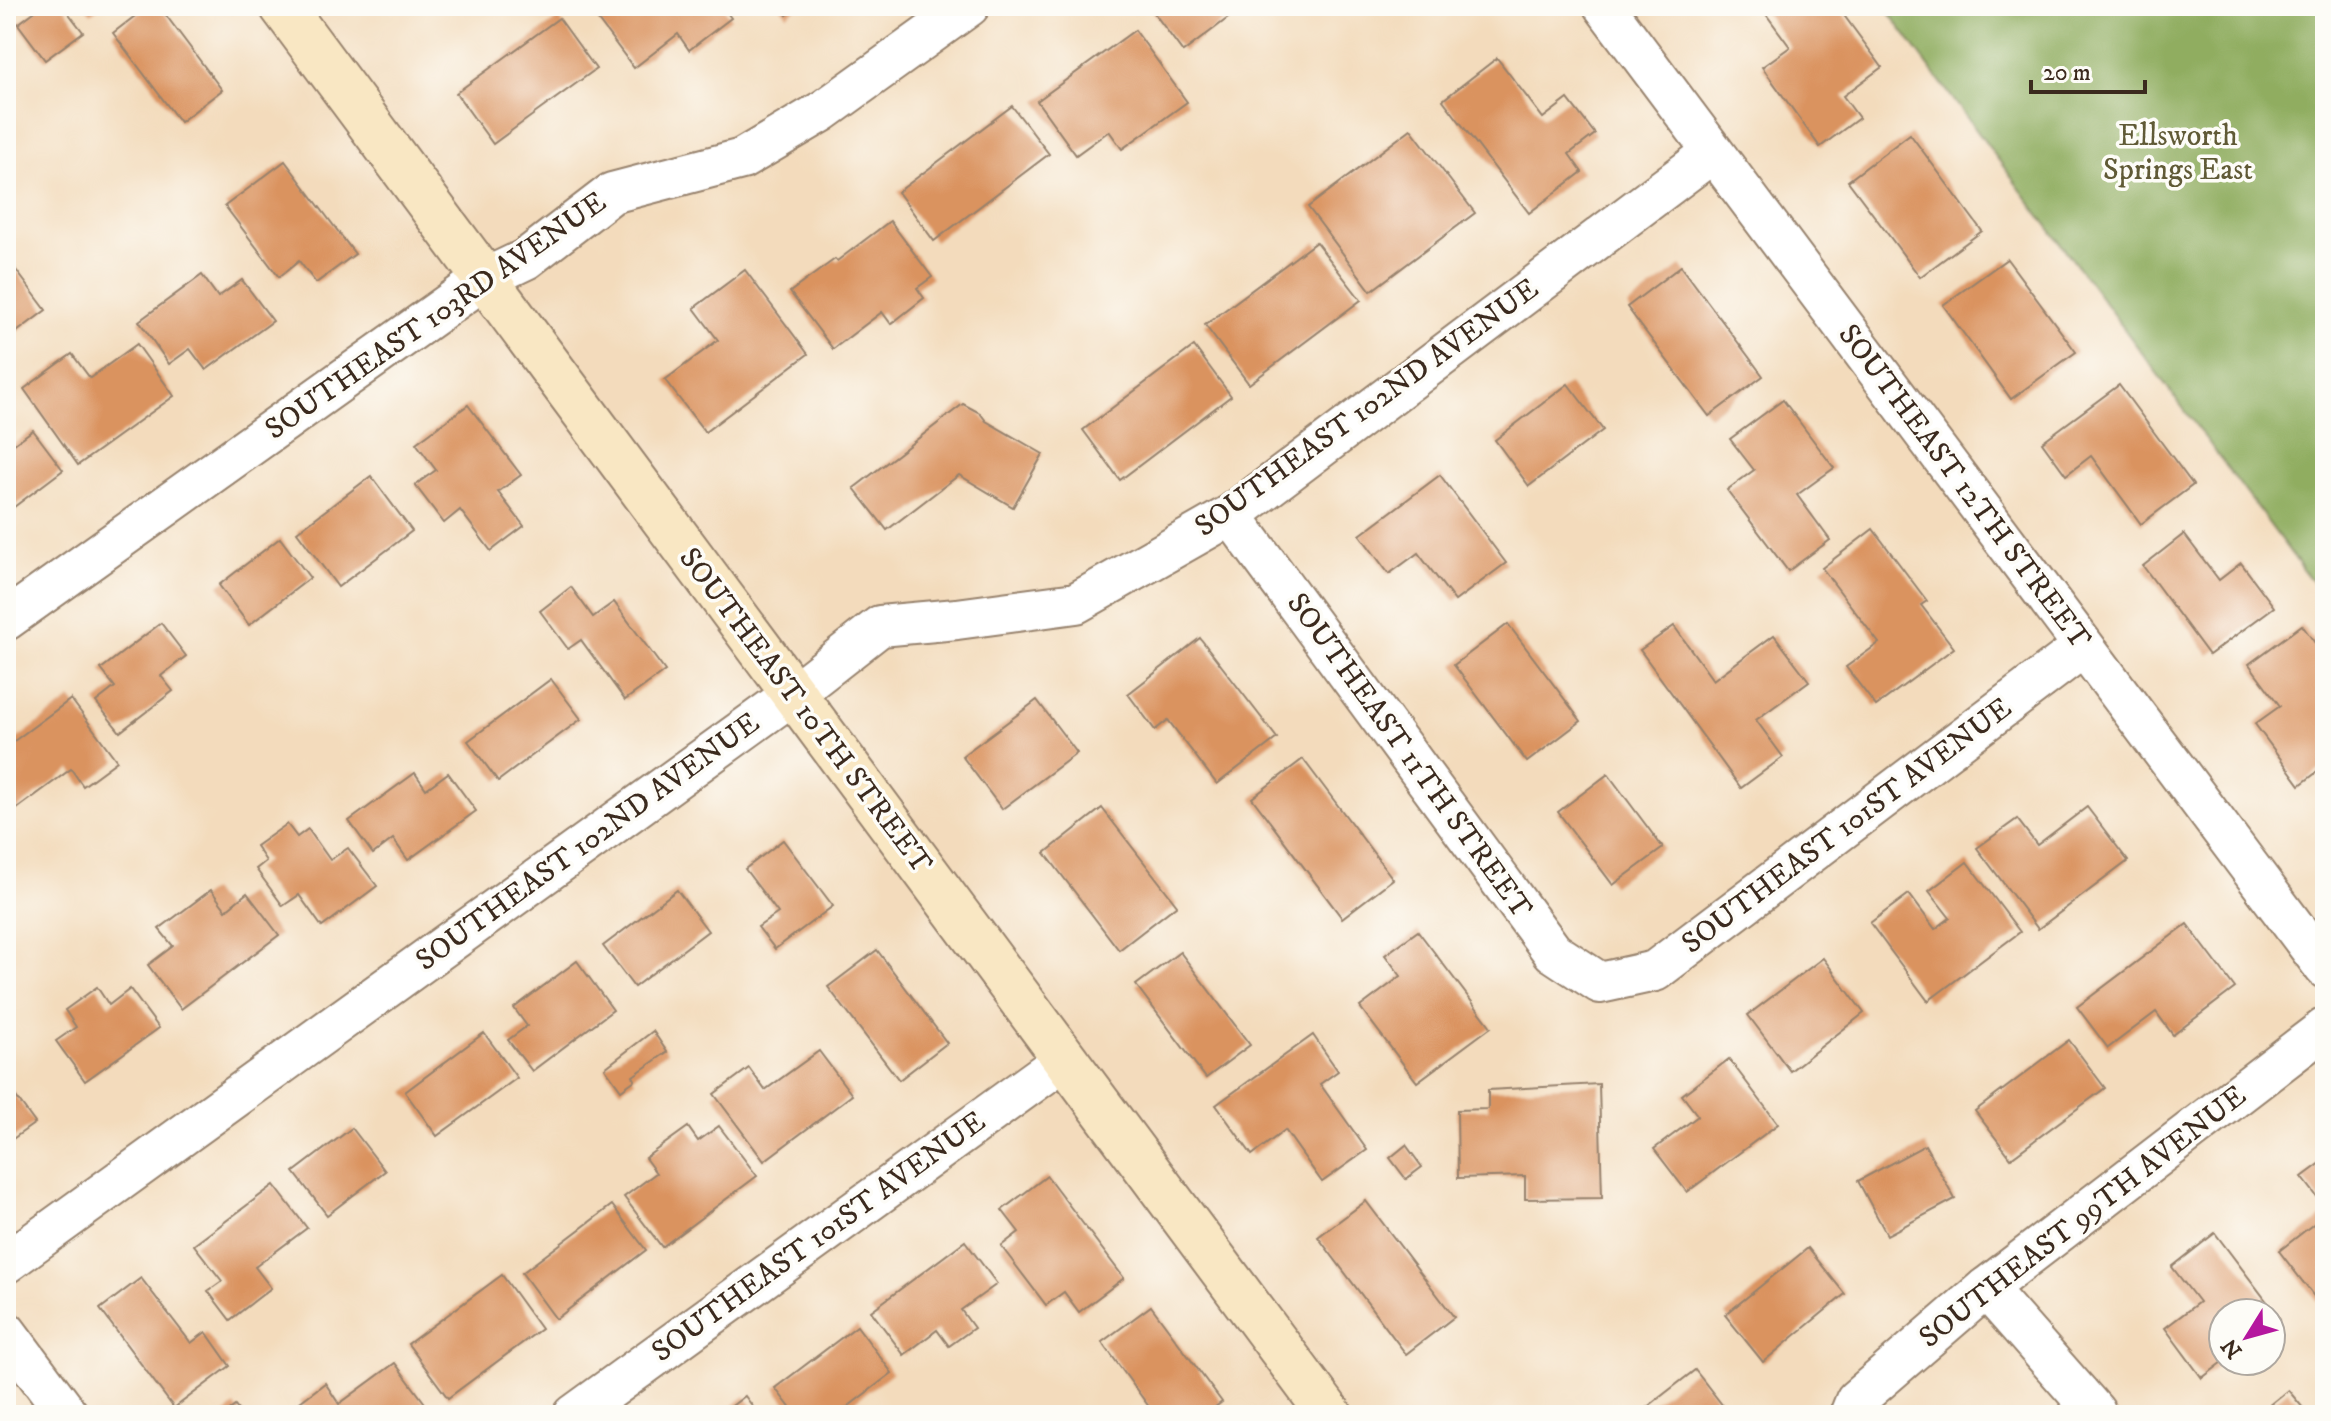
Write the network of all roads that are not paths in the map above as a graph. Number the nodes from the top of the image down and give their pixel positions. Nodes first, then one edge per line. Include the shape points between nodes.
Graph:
1 (282, 6) edge
2 (969, 6) edge
3 (1604, 6) edge
4 (1713, 152) junction
5 (484, 279) junction
6 (1231, 515) junction
7 (6, 620) edge
8 (2083, 647) junction
9 (793, 694) junction
10 (2325, 968) edge
11 (1600, 983) joint
12 (2325, 1028) edge
13 (1065, 1059) junction
14 (6, 1263) edge
15 (1986, 1288) junction
16 (6, 1332) edge
17 (2095, 1412) dead end
18 (68, 1415) edge
19 (574, 1415) edge
20 (1330, 1415) edge
21 (1850, 1415) edge

1 - 5 street, SOUTHEAST 10TH STREET
2 - 5 street, SOUTHEAST 103RD AVENUE via 823,111 742,159 612,193 526,259
3 - 4 street, SOUTHEAST 12TH STREET
4 - 6 street, SOUTHEAST 102ND AVENUE
4 - 8 street, SOUTHEAST 12TH STREET
5 - 7 street, SOUTHEAST 103RD AVENUE
5 - 9 street, SOUTHEAST 10TH STREET
6 - 9 street, SOUTHEAST 102ND AVENUE via 1076,603 880,626
6 - 11 street, SOUTHEAST 11TH STREET via 1553,952
8 - 10 street, SOUTHEAST 12TH STREET
8 - 11 street, SOUTHEAST 101ST AVENUE via 1655,971
9 - 13 street, SOUTHEAST 10TH STREET
9 - 14 street, SOUTHEAST 102ND AVENUE
12 - 15 street, SOUTHEAST 99TH AVENUE
13 - 19 street, SOUTHEAST 101ST AVENUE
13 - 20 street, SOUTHEAST 10TH STREET
15 - 17 street
15 - 21 street, SOUTHEAST 99TH AVENUE via 1856,1400
16 - 18 street

